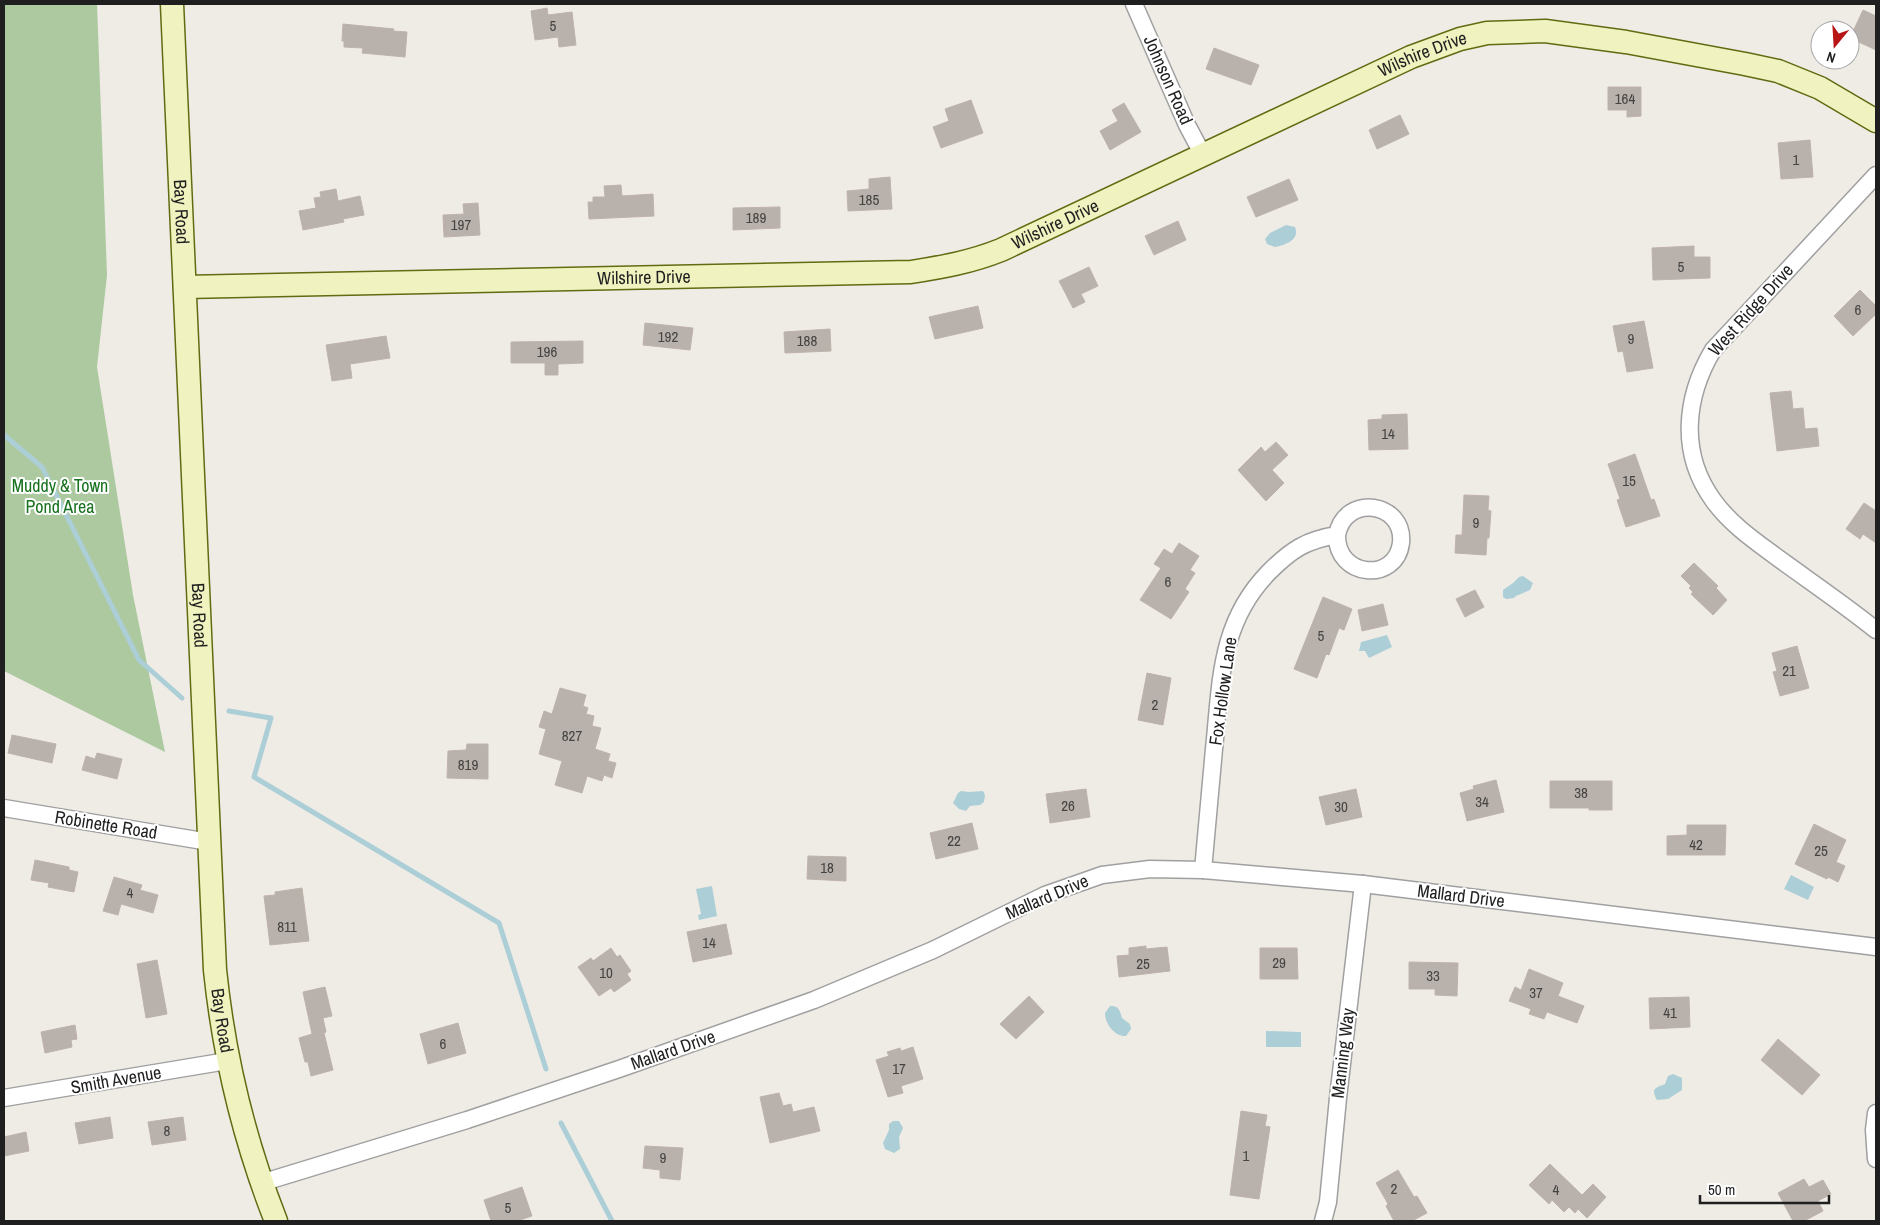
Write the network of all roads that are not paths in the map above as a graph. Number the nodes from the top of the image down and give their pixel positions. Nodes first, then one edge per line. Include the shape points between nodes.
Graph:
1 (172, 4) edge
2 (1134, 4) edge
3 (1876, 122) edge
4 (1203, 155) junction
5 (1876, 175) edge
6 (185, 287) junction
7 (1337, 535) dead end
8 (1876, 630) edge
9 (4, 808) edge
10 (209, 842) junction
11 (1203, 870) junction
12 (1363, 884) junction
13 (1876, 947) edge
14 (228, 1061) junction
15 (4, 1098) edge
16 (1876, 1113) edge
17 (1876, 1159) edge
18 (261, 1183) junction
19 (276, 1221) edge
20 (1323, 1221) edge

1 - 6 street, Bay Road
2 - 4 street, Johnson Road
3 - 4 street, Wilshire Drive via 1820,88 1778,71 1664,48 1545,31 1487,33 1411,57
4 - 6 street, Wilshire Drive via 979,259 912,272
5 - 8 street, West Ridge Drive via 1713,350 1695,387 1690,424 1690,443 1699,474 1713,500 1726,515 1759,544
6 - 10 street, Bay Road
7 - 11 street, Fox Hollow Lane via 1306,542 1280,561 1253,590 1235,621 1221,682
9 - 10 street, Robinette Road
10 - 14 street, Bay Road via 215,970
11 - 12 street, Mallard Drive
11 - 18 street, Mallard Drive via 1150,868 1102,875 1045,895 932,950 814,1000 467,1120
12 - 13 street, Mallard Drive
12 - 20 street, Manning Way via 1328,1202
14 - 15 street, Smith Avenue
14 - 18 street, Bay Road via 240,1115
16 - 17 street
18 - 19 street, Bay Road

